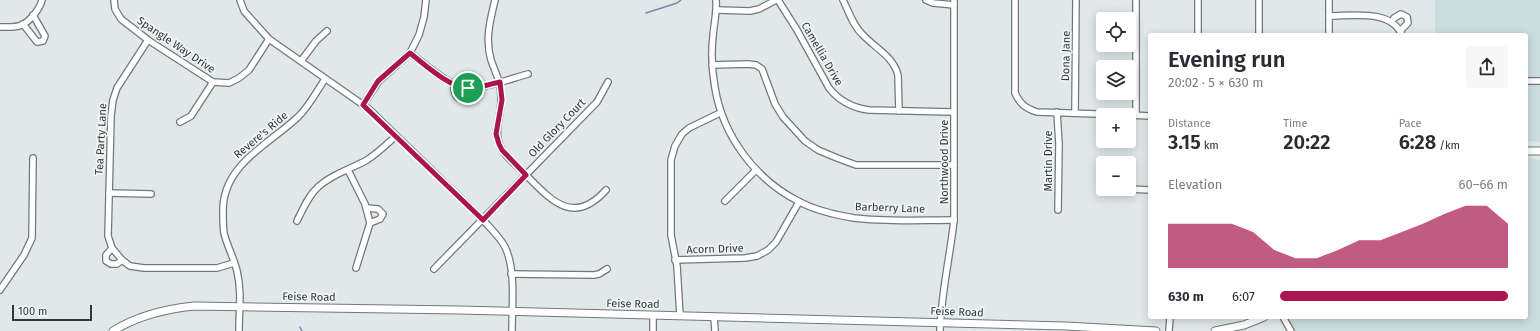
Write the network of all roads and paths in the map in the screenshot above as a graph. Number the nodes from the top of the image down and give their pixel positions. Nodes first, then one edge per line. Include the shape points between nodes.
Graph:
1 (42, 0) edge
2 (114, 0) edge
3 (240, 0) edge
4 (426, 0) edge
5 (495, 0) edge
6 (716, 0) edge
7 (777, 0) edge
8 (844, 0) edge
9 (926, 0) edge
10 (1015, 0) edge
11 (1076, 0) edge
12 (1136, 0) edge
13 (1198, 0) edge
14 (1259, 0) edge
15 (1330, 0) edge
16 (954, 2) edge
17 (716, 10) junction
18 (32, 15) junction
19 (1329, 16) junction
20 (1392, 21) junction
21 (23, 24) junction
22 (0, 27) edge
23 (326, 31) dead end
24 (1198, 33) edge
25 (1259, 33) edge
26 (1328, 33) edge
27 (1401, 33) edge
28 (269, 39) junction
29 (148, 40) junction
30 (410, 53) junction
31 (302, 61) junction
32 (712, 65) junction
33 (528, 74) dead end
34 (325, 79) junction
35 (1528, 81) edge
36 (1540, 81) edge
37 (213, 82) junction
38 (500, 82) junction
39 (608, 82) dead end
40 (454, 84) junction
41 (468, 88) junction
42 (363, 105) junction
43 (1136, 108) edge
44 (898, 111) junction
45 (953, 112) junction
46 (1057, 112) junction
47 (1074, 112) junction
48 (720, 113) junction
49 (1096, 113) edge
50 (1136, 116) edge
51 (1148, 116) edge
52 (180, 122) dead end
53 (396, 136) junction
54 (1528, 151) edge
55 (1540, 151) edge
56 (33, 158) dead end
57 (954, 165) junction
58 (348, 170) junction
59 (756, 170) junction
60 (526, 175) junction
61 (1136, 189) edge
62 (606, 190) dead end
63 (1148, 190) edge
64 (109, 194) junction
65 (151, 194) dead end
66 (725, 201) dead end
67 (799, 202) junction
68 (367, 208) junction
69 (1058, 210) dead end
70 (483, 220) junction
71 (954, 220) junction
72 (297, 221) dead end
73 (370, 223) junction
74 (112, 248) junction
75 (122, 260) junction
76 (676, 260) junction
77 (234, 263) junction
78 (356, 268) dead end
79 (434, 269) dead end
80 (607, 269) dead end
81 (511, 274) junction
82 (0, 290) edge
83 (240, 307) junction
84 (512, 312) junction
85 (653, 315) junction
86 (680, 316) junction
87 (714, 317) junction
88 (1170, 319) edge
89 (1259, 319) edge
90 (1284, 319) edge
91 (940, 323) junction
92 (113, 331) edge
93 (239, 331) edge
94 (512, 331) edge
95 (653, 331) edge
96 (715, 331) edge
97 (940, 331) edge
98 (1156, 331) edge
99 (1169, 331) edge
100 (1215, 331) edge
101 (1291, 331) edge

1 - 18 street
2 - 29 street, Spangle Way Drive via 115,9 121,19
3 - 28 street via 244,11
4 - 30 street via 419,35
5 - 38 street via 488,40 491,60
6 - 17 street, Barberry Lane
7 - 17 street via 750,11
7 - 44 street, Camellia Drive via 833,94 856,108
8 - 44 street via 859,31 896,69
9 - 16 street via 933,3
10 - 46 street via 1015,93 1026,108 1036,112
11 - 47 street, Dona Jane
12 - 43 street
13 - 24 street
14 - 25 street
15 - 19 street
16 - 45 street, Northwood Drive
17 - 32 street, Barberry Lane
18 - 21 street
18 - 21 street via 45,36 43,40 35,40
19 - 20 street via 1379,16
19 - 26 street
20 - 27 street
20 - 27 street via 1401,14 1407,17 1408,23
21 - 22 street
23 - 31 street
28 - 31 street
28 - 37 street, Spangle Way Drive via 249,70 239,78 229,83
29 - 37 street, Spangle Way Drive
29 - 64 street, Tea Party Lane via 117,88 113,100
30 - 40 street
30 - 42 street via 378,81
31 - 34 street
32 - 48 street, Barberry Lane
32 - 57 street via 748,64 762,69 776,104 787,122 804,141 837,158 856,165
33 - 38 street
34 - 42 street
34 - 77 street, Revere's Ride via 300,115 250,156 236,170 230,182 223,210 224,233
35 - 36 street
37 - 52 street via 191,116
38 - 41 street
38 - 60 street via 502,100 496,134 502,150
39 - 60 street, Old Glory Court via 597,102
40 - 41 street
40 - 41 street via 454,93 457,97 464,97
42 - 53 street
44 - 45 street, Camellia Drive
45 - 57 street, Northwood Drive
46 - 47 street
46 - 69 street, Martin Drive
47 - 49 street
48 - 59 street, Barberry Lane via 736,143
48 - 76 street via 689,128 675,146 671,160 671,235
50 - 51 street
53 - 58 street via 377,154
53 - 70 street
54 - 55 main road
56 - 82 street via 32,238 24,255
57 - 71 street, Northwood Drive
58 - 68 street
58 - 72 street via 328,179 318,187 306,201
59 - 66 street
59 - 67 street, Barberry Lane
60 - 62 street via 546,196 564,207 577,208 592,204
60 - 70 street, Old Glory Court
61 - 63 street
64 - 65 street
64 - 74 street, Tea Party Lane via 108,236
67 - 71 street, Barberry Lane via 862,219
67 - 76 street, Acorn Drive via 776,242 757,256
68 - 73 street
68 - 73 street via 378,209 383,214 380,219
70 - 79 street, Old Glory Court
70 - 81 street via 505,246
71 - 91 street, Northwood Drive
73 - 78 street
74 - 75 street, Tea Party Lane
74 - 75 street, Tea Party Lane via 106,255 106,261 116,264
75 - 77 street, Tea Party Lane via 130,266 144,268 217,268
76 - 86 street
77 - 83 street, Revere's Ride via 241,293
80 - 81 street via 594,275
81 - 84 street
83 - 84 main road, Feise Road
83 - 92 main road, Feise Road via 194,306 168,310 141,318
83 - 93 street, Revere's Ride
84 - 85 main road, Feise Road
84 - 94 street
85 - 86 main road, Feise Road
85 - 95 street
86 - 87 main road, Feise Road
87 - 91 main road, Feise Road
87 - 96 street
88 - 99 street
89 - 100 main road
90 - 101 street
91 - 97 street, Northwood Drive
91 - 98 main road, Feise Road

